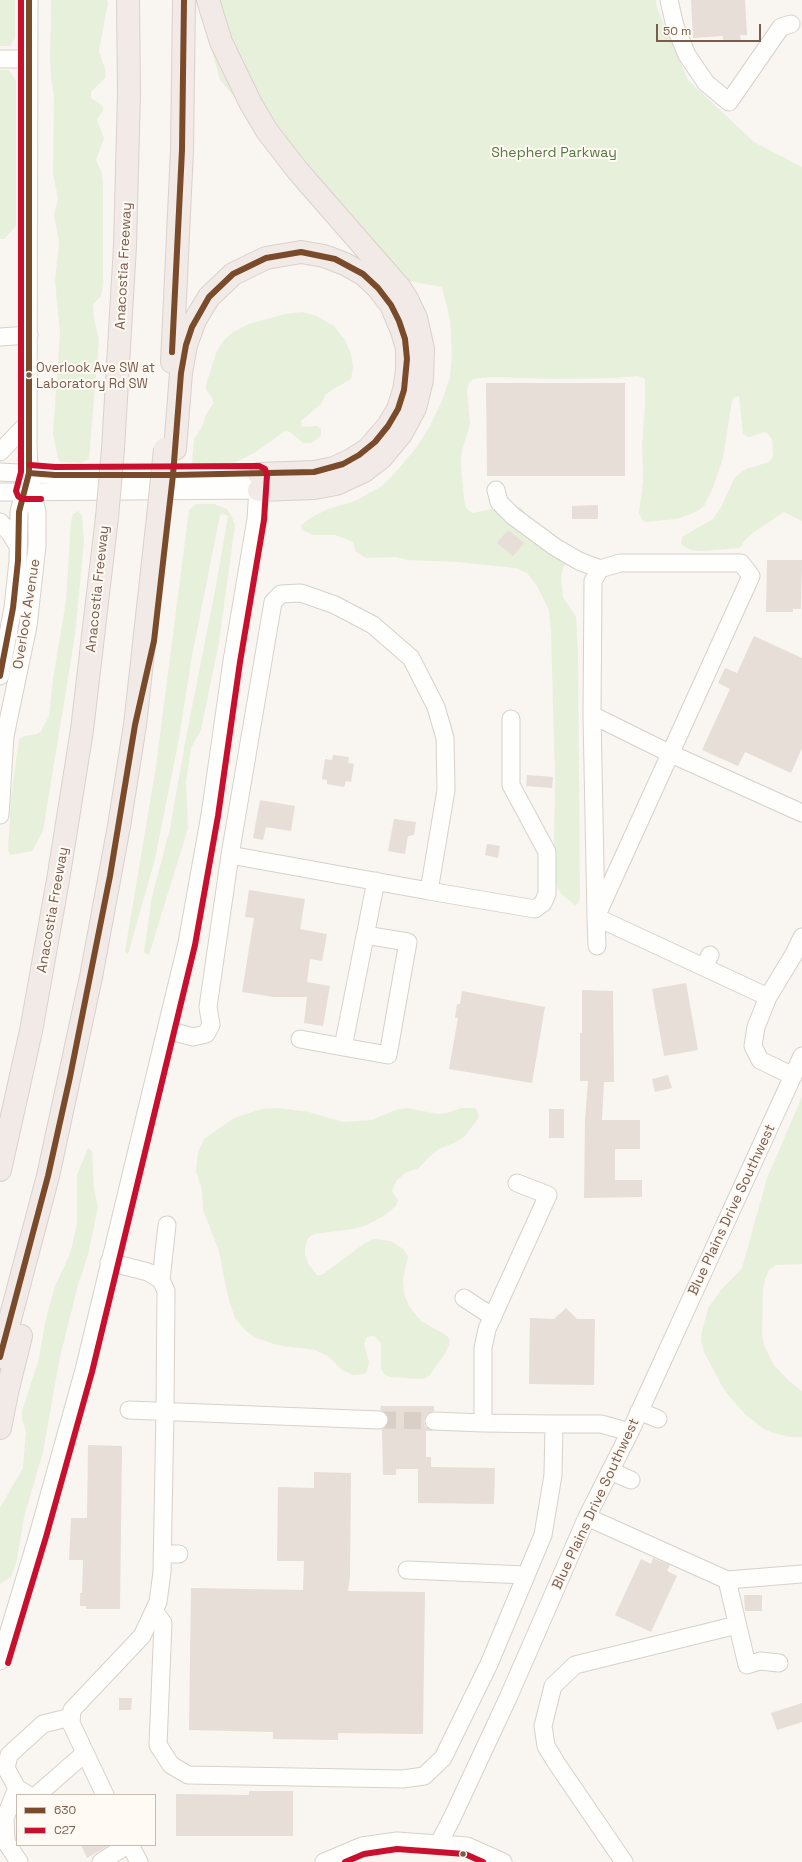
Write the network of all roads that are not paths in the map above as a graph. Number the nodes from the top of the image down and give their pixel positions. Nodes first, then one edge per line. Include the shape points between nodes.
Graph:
1 (29, 0) edge
2 (128, 0) edge
3 (184, 0) edge
4 (208, 0) edge
5 (669, 0) edge
6 (791, 24) dead end
7 (0, 59) edge
8 (29, 59) junction
9 (29, 335) junction
10 (0, 337) edge
11 (28, 423) junction
12 (170, 448) junction
13 (0, 452) edge
14 (0, 472) edge
15 (29, 473) junction
16 (259, 482) junction
17 (496, 490) dead end
18 (29, 491) junction
19 (0, 492) edge
20 (0, 522) edge
21 (18, 546) junction
22 (600, 569) junction
23 (0, 676) edge
24 (592, 715) junction
25 (511, 719) dead end
26 (669, 753) junction
27 (802, 813) edge
28 (0, 816) edge
29 (230, 856) junction
30 (376, 881) junction
31 (429, 891) junction
32 (596, 917) junction
33 (365, 935) junction
34 (802, 937) edge
35 (596, 946) dead end
36 (768, 997) junction
37 (166, 1030) junction
38 (300, 1039) dead end
39 (343, 1047) junction
40 (802, 1056) edge
41 (793, 1076) junction
42 (0, 1170) edge
43 (517, 1183) dead end
44 (35, 1225) junction
45 (167, 1225) dead end
46 (110, 1262) junction
47 (161, 1280) junction
48 (464, 1298) dead end
49 (493, 1318) junction
50 (0, 1357) edge
51 (129, 1410) dead end
52 (164, 1411) junction
53 (639, 1411) junction
54 (658, 1419) dead end
55 (379, 1420) tunnel mouth
56 (434, 1421) tunnel mouth
57 (483, 1423) junction
58 (554, 1424) junction
59 (0, 1428) edge
60 (630, 1432) junction
61 (610, 1471) junction
62 (631, 1480) dead end
63 (587, 1518) junction
64 (162, 1554) junction
65 (180, 1554) dead end
66 (407, 1570) dead end
67 (802, 1574) edge
68 (526, 1576) junction
69 (727, 1580) junction
70 (154, 1612) junction
71 (738, 1625) junction
72 (0, 1661) edge
73 (779, 1663) dead end
74 (71, 1717) junction
75 (85, 1753) junction
76 (22, 1791) edge
77 (38, 1794) edge
78 (105, 1794) edge
79 (16, 1801) edge
80 (439, 1843) junction
81 (125, 1846) edge
82 (131, 1846) edge
83 (19, 1862) edge
84 (100, 1862) edge
85 (139, 1862) edge
86 (324, 1862) edge
87 (503, 1862) edge
88 (624, 1862) edge

1 - 8 street, Overlook Avenue
2 - 42 highway, Anacostia Freeway, bridge via 129,93 125,239 113,449 106,517 83,722 60,873
3 - 12 highway via 184,101
4 - 16 highway via 227,56 254,111 298,171 400,288 416,318 422,349 422,380 414,408 401,434 381,458 364,471 336,484 314,488
5 - 6 street via 688,55 706,83 729,102 748,87 768,59 781,27
7 - 8 street
8 - 9 street, Overlook Avenue
9 - 10 street
9 - 11 street, Overlook Avenue
11 - 13 street
11 - 15 street, Overlook Avenue
12 - 16 highway via 186,345 195,320 209,296 232,274 266,258 302,252 324,256 363,274 391,305 401,326 406,348 407,371 403,395 393,418 382,434 368,449 351,460 334,468
12 - 44 highway, bridge via 135,725 119,826 91,977 59,1128
14 - 15 street
15 - 16 street
15 - 18 street, Overlook Avenue
16 - 18 street
16 - 37 street via 256,519 199,882
17 - 22 street via 499,502 513,516 555,547 579,561
18 - 19 street
18 - 21 street, Overlook Avenue via 19,512
18 - 28 street, Overlook Avenue via 37,513 35,574 28,626 5,736
20 - 21 street
21 - 23 street, Overlook Avenue via 13,608
22 - 24 street via 593,581
22 - 26 street via 620,563 742,563 751,576
24 - 26 street
24 - 32 street
25 - 31 street via 511,785 547,852 547,894 543,903 533,916
26 - 27 street
26 - 32 street
29 - 30 street
29 - 31 street via 273,602 281,594 301,594 335,605 373,625 411,658 436,707 445,738 446,790
29 - 37 street via 208,1007 216,1026 206,1034 193,1037
30 - 31 street
30 - 33 street
32 - 35 street
32 - 36 street via 635,928 671,944 747,980
33 - 39 street
33 - 39 street via 408,942 388,1055
34 - 36 street
36 - 41 street via 756,1027 753,1046 760,1060
37 - 46 street
38 - 39 street
40 - 41 street, Blue Plains Drive Southwest
41 - 53 street, Blue Plains Drive Southwest
43 - 49 street via 548,1195
44 - 50 highway
44 - 59 highway via 28,1310
45 - 47 street
46 - 47 street via 148,1272
46 - 72 street via 60,1460
47 - 52 street via 166,1291
48 - 49 street
49 - 57 street via 487,1329 484,1348
51 - 52 street
52 - 55 street
52 - 64 street via 171,1491
53 - 54 street
53 - 60 street, Blue Plains Drive Southwest
56 - 57 street
57 - 58 street
58 - 60 street via 601,1424
58 - 68 street via 553,1475 543,1535
60 - 61 street, Blue Plains Drive Southwest
61 - 62 street
61 - 63 street, Blue Plains Drive Southwest
63 - 69 street
63 - 80 street, Blue Plains Drive Southwest via 508,1698
64 - 65 street
64 - 70 street via 158,1602
66 - 68 street
67 - 69 street
68 - 70 street via 489,1664 443,1758 424,1776 403,1778 188,1775 171,1765 158,1745 163,1623
69 - 71 street
70 - 74 street via 142,1636 72,1710
71 - 73 street via 747,1666 760,1662
71 - 88 street via 575,1665 553,1686 543,1726 546,1746
74 - 75 street via 71,1724
74 - 76 street via 43,1724 9,1755 6,1768
75 - 77 street
75 - 78 street
79 - 83 street via 5,1818 6,1842
80 - 86 street via 385,1841 362,1846
80 - 87 street via 467,1846
81 - 84 street
82 - 85 street

